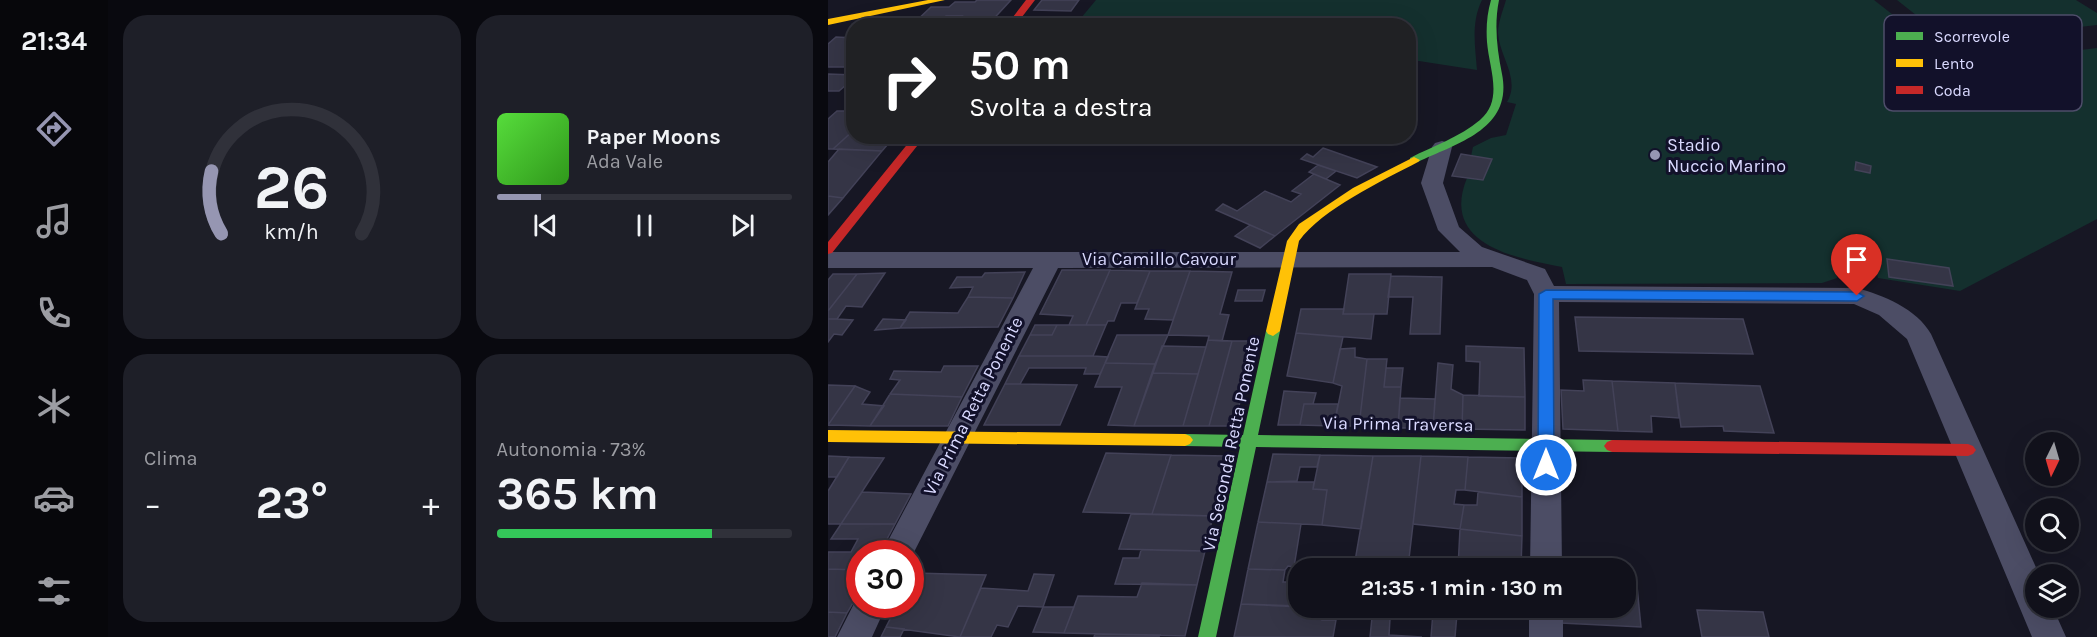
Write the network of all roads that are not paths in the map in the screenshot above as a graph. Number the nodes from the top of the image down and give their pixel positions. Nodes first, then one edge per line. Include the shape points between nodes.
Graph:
1 (896, 0) edge
2 (941, 0) edge
3 (1031, 0) edge
4 (1495, 0) edge
5 (846, 18) edge
6 (847, 18) edge
7 (1016, 18) edge
8 (831, 21) edge
9 (914, 144) edge
10 (1442, 147) junction
11 (828, 250) edge
12 (1291, 258) junction
13 (1050, 259) junction
14 (828, 260) edge
15 (1490, 260) junction
16 (1546, 294) junction
17 (828, 436) edge
18 (957, 438) junction
19 (1251, 441) junction
20 (1546, 444) junction
21 (1968, 450) junction
22 (904, 540) edge
23 (1546, 558) edge
24 (2025, 582) edge
25 (863, 618) edge
26 (1546, 618) edge
27 (2041, 618) edge
28 (854, 637) edge
29 (1207, 637) edge
30 (1546, 637) edge
31 (2049, 637) edge

1 - 8 street
2 - 6 street
3 - 7 street
4 - 10 street, Via Seconda Retta Ponente via 1489,31 1498,100 1492,114 1478,127
5 - 8 street
9 - 11 street
10 - 12 street, Via Seconda Retta Ponente via 1357,190 1303,227 1293,242
10 - 15 street via 1432,183 1449,230
12 - 13 street, Via Camillo Cavour
12 - 15 street, Via Camillo Cavour
12 - 19 street, Via Seconda Retta Ponente
13 - 14 street, Via Camillo Cavour
13 - 18 street, Via Prima Retta Ponente
15 - 16 street via 1536,275
16 - 20 street
16 - 21 street via 1857,296 1888,309 1918,333
17 - 18 street, Via Prima Traversa
18 - 19 street, Via Prima Traversa
18 - 22 street, Via Prima Retta Ponente
19 - 20 street, Via Prima Traversa
19 - 29 street, Via Seconda Retta Ponente
20 - 21 street, Via Prima Traversa
20 - 23 street
21 - 24 street
25 - 28 street
26 - 30 street
27 - 31 street

